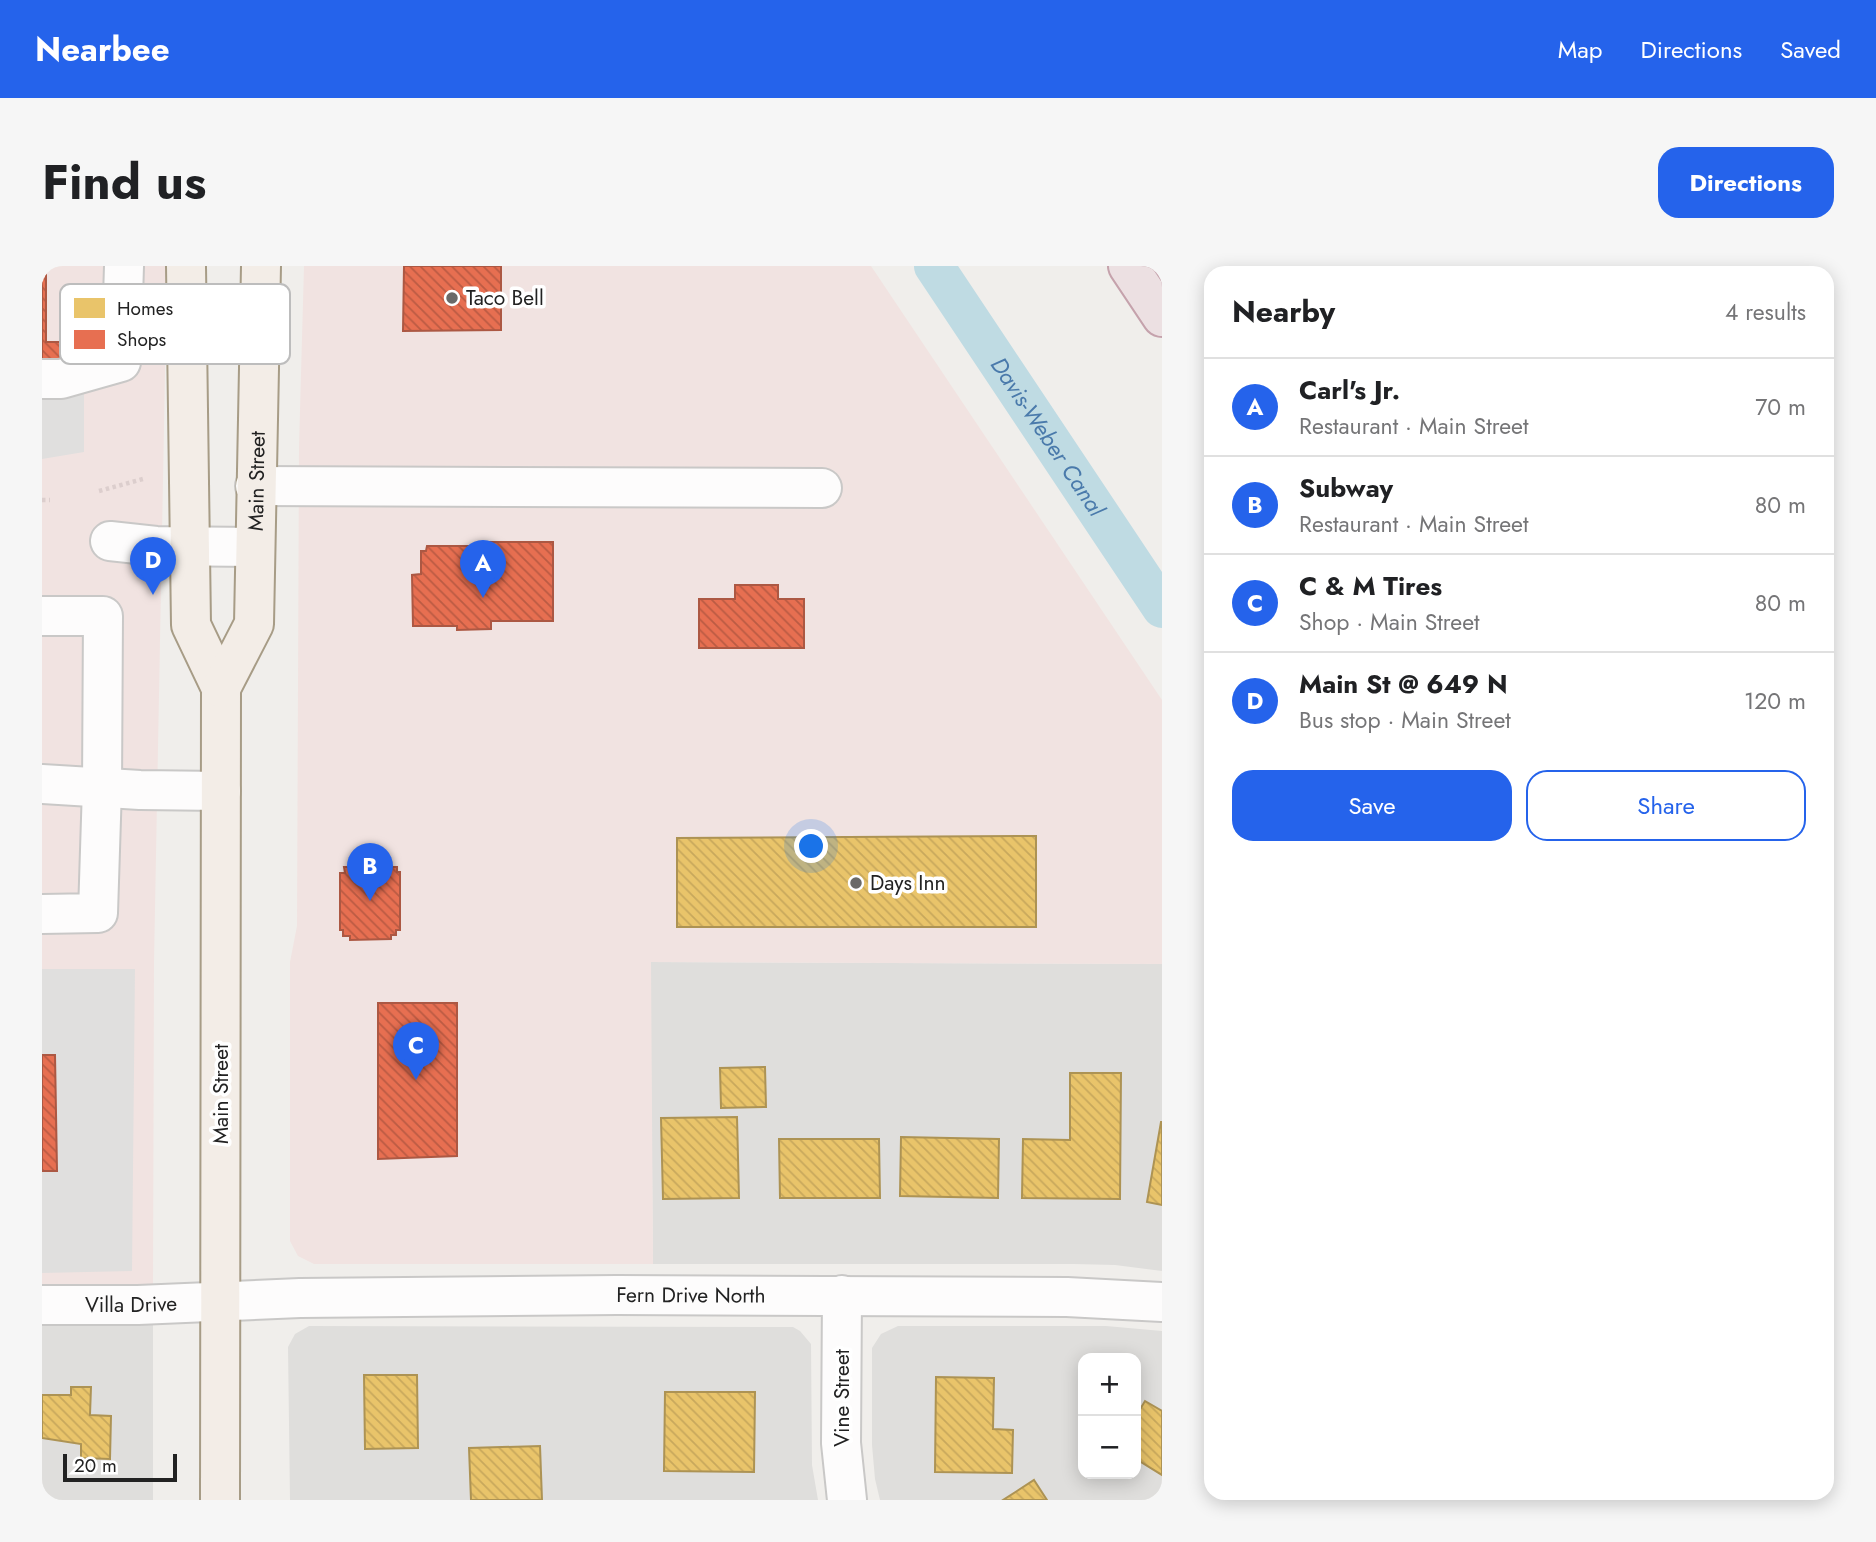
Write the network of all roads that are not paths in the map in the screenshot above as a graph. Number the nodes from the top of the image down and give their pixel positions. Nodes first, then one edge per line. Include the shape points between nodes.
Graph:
1 (124, 266) edge
2 (186, 266) edge
3 (261, 266) edge
4 (1128, 266) edge
5 (124, 284) edge
6 (186, 284) edge
7 (261, 284) edge
8 (1162, 317) edge
9 (114, 364) edge
10 (187, 364) edge
11 (258, 364) edge
12 (42, 379) edge
13 (255, 486) junction
14 (822, 488) dead end
15 (110, 541) dead end
16 (190, 546) junction
17 (254, 547) junction
18 (42, 616) edge
19 (221, 688) junction
20 (42, 784) edge
21 (102, 787) junction
22 (221, 791) junction
23 (42, 914) edge
24 (842, 1295) junction
25 (221, 1301) junction
26 (1162, 1302) edge
27 (42, 1305) edge
28 (220, 1500) edge
29 (847, 1500) edge

1 - 5 street
2 - 6 main road, Main Street
3 - 7 main road, Main Street
4 - 8 highway
9 - 12 street via 61,379
10 - 16 main road, Main Street
11 - 13 main road, Main Street
13 - 14 street
13 - 17 main road, Main Street
15 - 16 street
16 - 17 street
16 - 19 main road, Main Street via 191,625
17 - 19 main road, Main Street via 254,624
18 - 21 street via 103,616
19 - 22 main road, Main Street
20 - 21 street
21 - 22 street
21 - 23 street via 98,913
22 - 25 main road, Main Street
24 - 25 street, Fern Drive North
24 - 26 street, Fern Drive North via 1106,1297
24 - 29 street, Vine Street via 841,1443
25 - 27 street, Villa Drive
25 - 28 main road, Main Street

